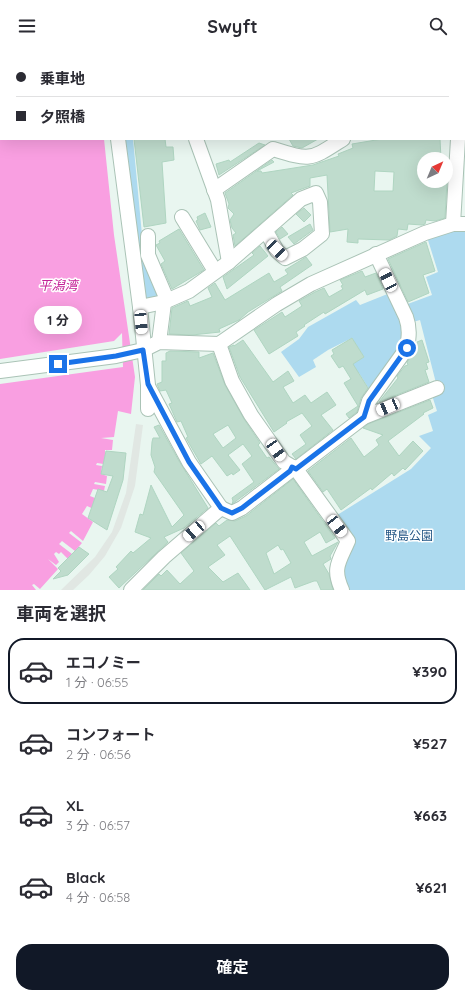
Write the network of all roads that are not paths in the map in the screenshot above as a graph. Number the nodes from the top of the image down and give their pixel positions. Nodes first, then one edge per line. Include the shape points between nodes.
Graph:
1 (118, 140) edge
2 (196, 140) edge
3 (342, 140) edge
4 (458, 140) edge
5 (274, 144) edge
6 (214, 190) junction
7 (182, 217) dead end
8 (459, 224) edge
9 (266, 231) junction
10 (148, 236) dead end
11 (376, 254) junction
12 (229, 262) junction
13 (215, 271) junction
14 (164, 302) junction
15 (140, 307) junction
16 (160, 342) junction
17 (219, 344) junction
18 (143, 350) junction
19 (0, 371) edge
20 (148, 384) junction
21 (437, 388) dead end
22 (148, 409) dead end
23 (364, 417) junction
24 (294, 468) junction
25 (221, 508) junction
26 (131, 590) edge
27 (342, 590) edge

1 - 15 street
2 - 6 street
3 - 5 street via 329,150 310,157 301,157
4 - 8 street
5 - 6 street
6 - 12 street
7 - 13 street
8 - 11 street via 425,233
9 - 9 street via 301,199 316,193 320,202 322,234 309,244 285,258
9 - 12 street
10 - 14 street via 148,255 165,295
11 - 17 street via 311,284 276,304
11 - 23 street via 406,317 409,332 407,348 369,401
12 - 13 street
13 - 14 street via 189,291
14 - 15 street
14 - 16 street
15 - 18 street
16 - 17 street
16 - 18 street
17 - 24 street via 232,381 251,415 284,462
18 - 19 street via 116,356
18 - 20 street
20 - 22 street
20 - 25 street via 189,462
21 - 23 street
23 - 24 street
24 - 25 street via 242,508 232,513
24 - 27 street via 348,541 336,577
25 - 26 street via 164,557

